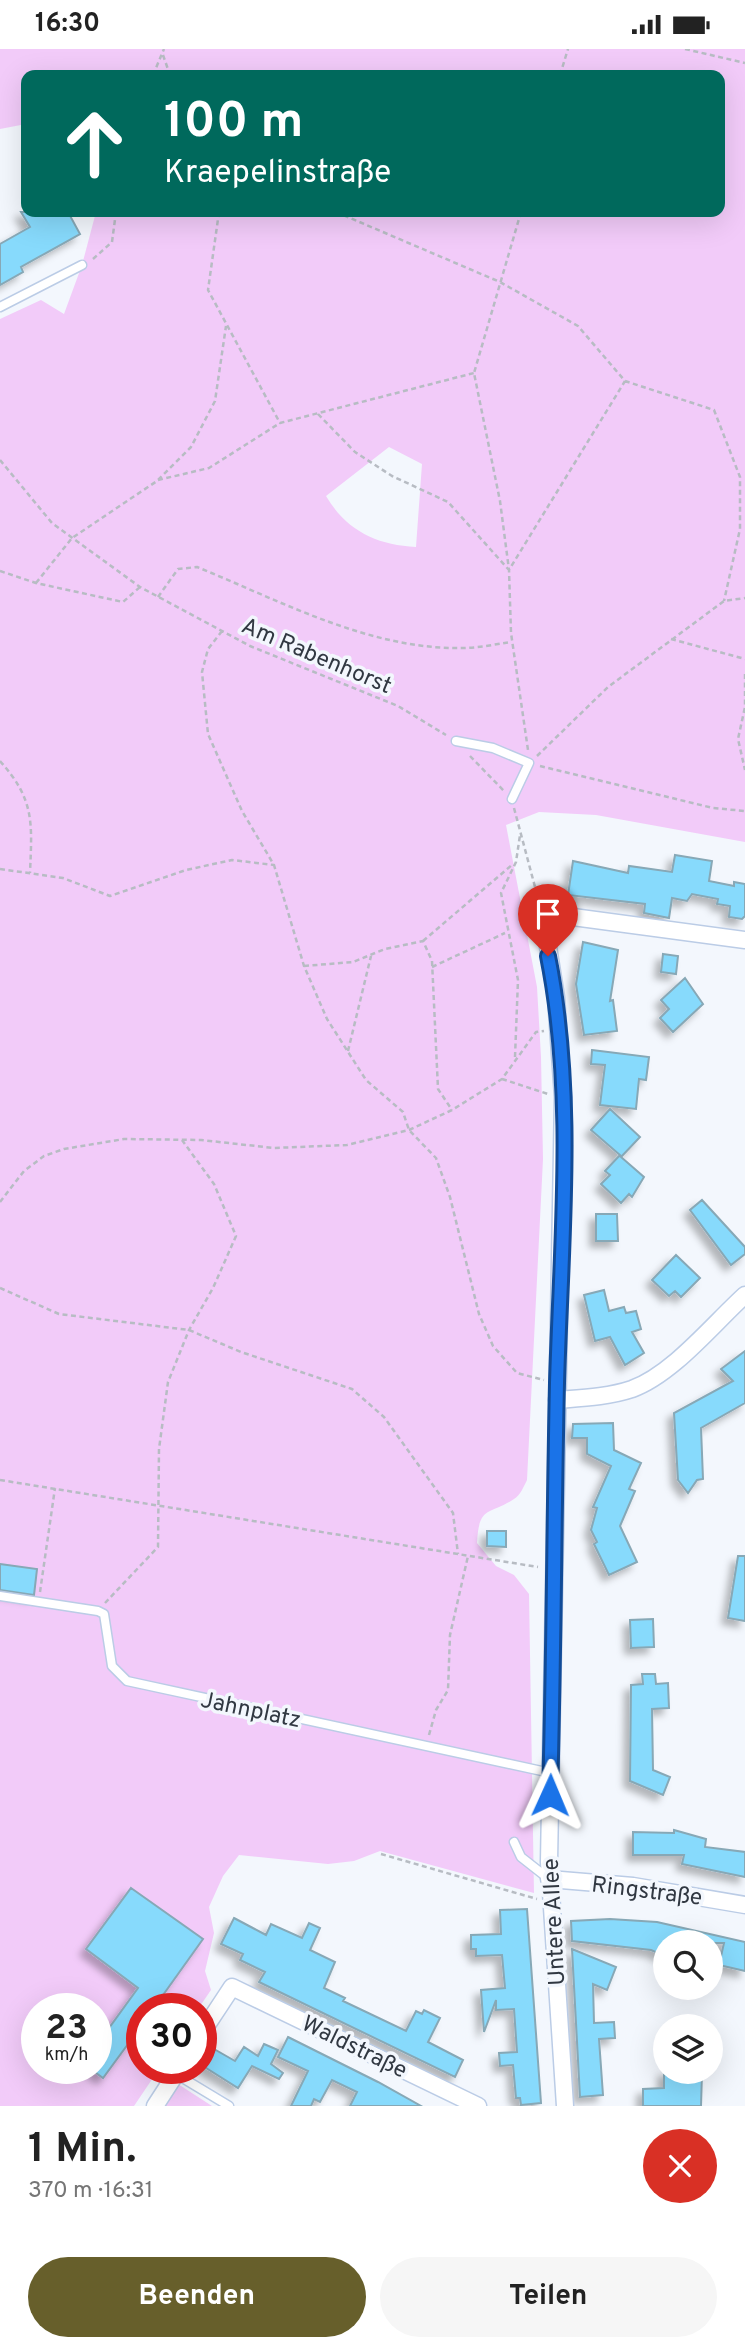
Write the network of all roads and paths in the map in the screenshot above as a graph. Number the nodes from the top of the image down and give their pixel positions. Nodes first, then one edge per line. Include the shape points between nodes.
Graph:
1 (164, 49) edge
2 (568, 49) edge
3 (685, 49) edge
4 (162, 54) junction
5 (745, 63) edge
6 (155, 70) edge
7 (168, 70) edge
8 (562, 70) edge
9 (115, 217) edge
10 (218, 217) edge
11 (348, 217) edge
12 (520, 217) edge
13 (82, 265) joint
14 (500, 282) junction
15 (0, 307) edge
16 (227, 324) junction
17 (474, 373) junction
18 (625, 381) junction
19 (318, 414) junction
20 (280, 423) junction
21 (0, 460) edge
22 (157, 481) junction
23 (72, 538) junction
24 (509, 570) junction
25 (0, 571) edge
26 (36, 583) junction
27 (140, 587) junction
28 (158, 597) junction
29 (745, 599) edge
30 (724, 601) junction
31 (222, 631) junction
32 (671, 639) junction
33 (513, 642) junction
34 (745, 659) edge
35 (745, 674) edge
36 (456, 741) junction
37 (0, 761) edge
38 (530, 764) junction
39 (745, 770) edge
40 (512, 799) junction
41 (745, 811) edge
42 (521, 832) junction
43 (516, 862) junction
44 (274, 865) junction
45 (0, 869) edge
46 (30, 873) junction
47 (507, 933) junction
48 (545, 934) junction
49 (745, 940) edge
50 (423, 941) junction
51 (371, 955) junction
52 (304, 966) junction
53 (432, 967) junction
54 (559, 1028) junction
55 (348, 1052) junction
56 (515, 1058) junction
57 (502, 1079) junction
58 (563, 1097) junction
59 (452, 1110) junction
60 (409, 1129) junction
61 (183, 1140) junction
62 (0, 1202) edge
63 (0, 1289) edge
64 (745, 1295) edge
65 (189, 1329) junction
66 (557, 1383) junction
67 (557, 1400) junction
68 (0, 1480) edge
69 (55, 1488) junction
70 (159, 1506) junction
71 (458, 1554) junction
72 (468, 1556) junction
73 (552, 1569) junction
74 (0, 1596) edge
75 (39, 1602) junction
76 (98, 1611) junction
77 (420, 1746) junction
78 (551, 1773) junction
79 (514, 1842) dead end
80 (381, 1854) dead end
81 (549, 1879) junction
82 (550, 1903) junction
83 (745, 1905) edge
84 (217, 2010) edge
85 (169, 2084) edge
86 (197, 2084) edge
87 (155, 2106) edge
88 (229, 2106) edge
89 (478, 2106) edge
90 (565, 2106) edge

1 - 4 path
2 - 8 path
3 - 5 path
4 - 6 path
4 - 7 path
9 - 13 path via 112,242
10 - 16 path via 208,290
11 - 14 path
12 - 14 path
13 - 15 lane
14 - 17 path
14 - 18 path via 578,325
16 - 20 path
16 - 22 path via 215,401 191,447
17 - 19 path
17 - 24 path
18 - 24 path
18 - 30 path via 714,410 740,477 740,529
19 - 20 path
19 - 24 path via 355,453 448,502
20 - 22 path via 209,468
21 - 23 path, Am Rabenhorst via 52,523
22 - 23 path
23 - 26 path
23 - 27 path, Am Rabenhorst
24 - 33 path
25 - 26 path
26 - 27 path via 123,602
27 - 28 path, Am Rabenhorst
28 - 31 path, Am Rabenhorst
28 - 33 path via 178,569 197,567 330,623 403,641 463,648
29 - 30 path
30 - 32 path
31 - 36 path, Am Rabenhorst via 398,706
31 - 44 path via 208,649 202,673 208,734 242,811
32 - 34 path
32 - 38 path via 608,687
33 - 38 path
35 - 39 path via 738,740
36 - 38 lane via 493,748
36 - 40 path, Am Rabenhorst
37 - 46 path via 26,794 32,830
38 - 40 lane
38 - 41 path via 713,808
40 - 42 path, Am Rabenhorst
42 - 43 path
42 - 48 path, Am Rabenhorst
43 - 47 path via 501,893
43 - 50 path
44 - 46 path via 232,860 110,896 63,878
44 - 52 path
45 - 46 path
47 - 53 path
47 - 56 path via 518,980
48 - 49 street via 573,917
48 - 54 street, Untere Allee
50 - 51 path
50 - 53 path
51 - 52 path via 353,962
51 - 55 path
52 - 55 path via 327,1019
53 - 59 path via 438,1089
54 - 56 path via 536,1032
54 - 58 street, Untere Allee
55 - 60 path via 366,1080 403,1112
56 - 57 path
57 - 58 path
57 - 59 path
58 - 66 street, Untere Allee
59 - 60 path
60 - 61 path via 347,1145 274,1148
60 - 66 path via 436,1158 479,1314 493,1346 517,1373
61 - 62 path via 124,1139 64,1149 44,1156 24,1171
61 - 65 path via 214,1184 236,1236
63 - 65 path via 59,1314
64 - 67 street via 677,1359 635,1388
65 - 70 path via 168,1382 159,1449
65 - 71 path via 241,1352 352,1389 384,1417 447,1503 453,1513
66 - 67 street, Untere Allee
67 - 73 street, Untere Allee
68 - 69 path
69 - 70 path
69 - 75 path
70 - 71 path
70 - 76 path via 158,1547
71 - 72 path
72 - 73 path
72 - 77 path via 450,1635 448,1691 436,1710 431,1733
73 - 78 street, Untere Allee
74 - 75 lane
75 - 76 lane
76 - 77 lane, Jahnplatz via 107,1621 113,1666 127,1681
77 - 78 lane, Jahnplatz
78 - 81 street, Untere Allee
79 - 81 lane via 521,1857
80 - 82 path
81 - 82 street, Untere Allee
81 - 83 street, Ringstraße via 633,1886
82 - 90 street, Untere Allee
84 - 89 street, Waldstraße via 232,1987
85 - 87 street
86 - 88 lane

